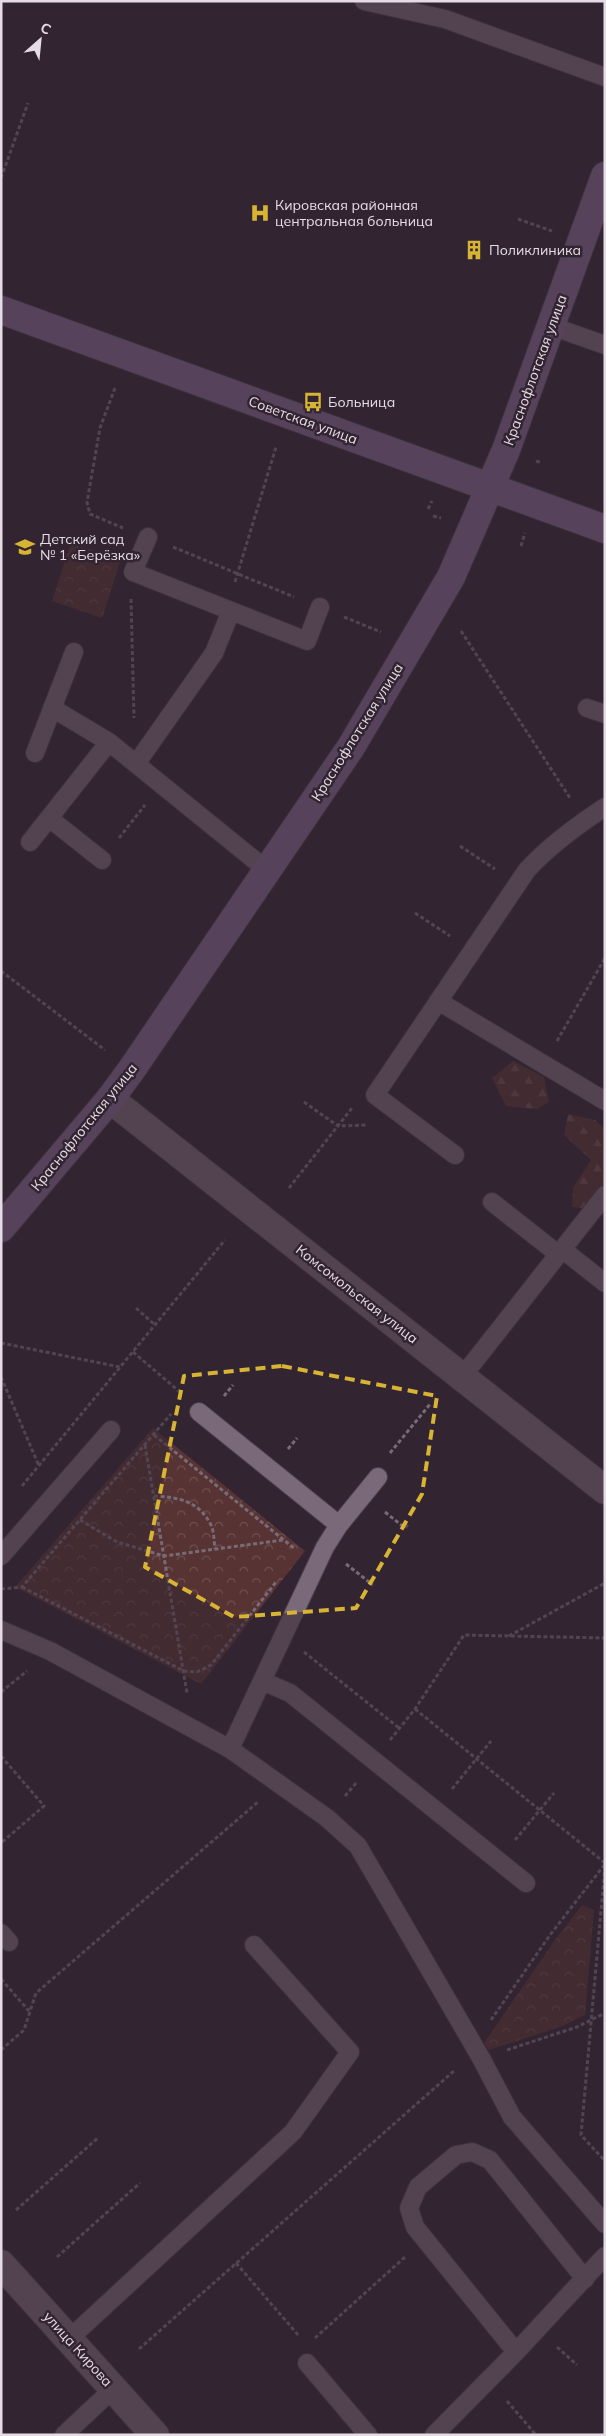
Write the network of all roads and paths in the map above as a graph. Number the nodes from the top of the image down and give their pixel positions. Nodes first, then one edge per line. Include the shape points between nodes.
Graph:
1 (364, 1) edge
2 (605, 77) edge
3 (28, 103) dead end
4 (605, 176) edge
5 (1, 178) edge
6 (518, 219) dead end
7 (555, 232) dead end
8 (1, 310) edge
9 (551, 326) junction
10 (605, 345) edge
11 (115, 388) dead end
12 (276, 447) dead end
13 (490, 487) junction
14 (605, 529) edge
15 (148, 537) junction
16 (134, 572) junction
17 (238, 574) junction
18 (320, 607) junction
19 (231, 611) junction
20 (461, 631) dead end
21 (380, 632) dead end
22 (74, 652) dead end
23 (52, 708) junction
24 (588, 708) dead end
25 (605, 714) edge
26 (109, 742) junction
27 (35, 753) dead end
28 (136, 764) junction
29 (161, 784) junction
30 (598, 817) edge
31 (49, 818) junction
32 (30, 842) dead end
33 (460, 846) dead end
34 (102, 860) joint
35 (268, 870) junction
36 (517, 883) junction
37 (415, 913) dead end
38 (472, 950) junction
39 (605, 958) edge
40 (1, 971) edge
41 (438, 1001) junction
42 (108, 1053) dead end
43 (544, 1063) junction
44 (375, 1095) junction
45 (110, 1099) junction
46 (605, 1101) edge
47 (304, 1102) dead end
48 (413, 1124) junction
49 (338, 1126) junction
50 (455, 1155) dead end
51 (289, 1188) dead end
52 (605, 1195) edge
53 (492, 1202) dead end
54 (1, 1228) edge
55 (225, 1240) dead end
56 (560, 1252) junction
57 (605, 1282) edge
58 (136, 1308) dead end
59 (155, 1325) junction
60 (1, 1342) edge
61 (133, 1352) junction
62 (120, 1367) junction
63 (462, 1376) junction
64 (1, 1377) edge
65 (186, 1397) junction
66 (430, 1403) dead end
67 (199, 1412) joint
68 (111, 1430) dead end
69 (154, 1435) junction
70 (145, 1445) junction
71 (39, 1466) junction
72 (378, 1478) joint
73 (20, 1489) dead end
74 (605, 1490) edge
75 (154, 1496) junction
76 (80, 1520) junction
77 (339, 1526) junction
78 (283, 1540) junction
79 (215, 1549) junction
80 (1, 1556) edge
81 (164, 1556) junction
82 (316, 1566) junction
83 (282, 1575) dead end
84 (605, 1583) edge
85 (22, 1587) junction
86 (1, 1589) edge
87 (1, 1630) edge
88 (284, 1635) junction
89 (509, 1636) junction
90 (605, 1638) edge
91 (184, 1671) junction
92 (262, 1681) junction
93 (415, 1710) junction
94 (191, 1728) junction
95 (399, 1728) junction
96 (491, 1741) dead end
97 (230, 1750) junction
98 (1, 1756) edge
99 (476, 1759) junction
100 (374, 1760) junction
101 (280, 1783) junction
102 (554, 1792) dead end
103 (436, 1810) junction
104 (539, 1811) junction
105 (327, 1818) junction
106 (1, 1843) edge
107 (499, 1861) junction
108 (605, 1864) edge
109 (526, 1883) dead end
110 (254, 1945) dead end
111 (1, 1980) edge
112 (29, 2012) junction
113 (605, 2013) edge
114 (591, 2020) junction
115 (1, 2050) edge
116 (478, 2052) junction
117 (99, 2137) dead end
118 (605, 2161) edge
119 (140, 2184) dead end
120 (16, 2210) dead end
121 (605, 2224) edge
122 (425, 2239) junction
123 (605, 2256) edge
124 (57, 2257) dead end
125 (236, 2263) junction
126 (1, 2264) edge
127 (585, 2279) junction
128 (69, 2338) junction
129 (307, 2345) junction
130 (138, 2349) dead end
131 (516, 2352) junction
132 (307, 2363) joint
133 (488, 2380) junction
134 (113, 2388) junction
135 (64, 2435) edge
136 (155, 2435) edge
137 (368, 2435) edge
138 (434, 2435) edge
139 (536, 2435) edge

1 - 2 lane via 446,19
3 - 5 path
4 - 9 street, Краснофлотская улица
6 - 7 path
8 - 13 street, Советская улица
9 - 10 lane
9 - 13 street, Краснофлотская улица
11 - 15 path via 100,428 87,502 90,514 96,518
12 - 17 path
13 - 14 street, Советская улица
13 - 35 street, Краснофлотская улица via 451,577 351,747
15 - 16 lane
15 - 17 path
16 - 19 lane
16 - 28 path via 130,581
17 - 18 path
17 - 19 path via 231,597
18 - 19 lane via 306,641
18 - 21 path
19 - 28 lane via 214,653
20 - 30 path
22 - 23 lane
23 - 26 lane
23 - 27 lane
24 - 25 lane
26 - 28 lane
26 - 31 lane
28 - 29 lane
29 - 34 path
29 - 35 lane
30 - 36 lane via 546,850
31 - 32 lane
31 - 34 lane
33 - 36 path
35 - 45 street, Краснофлотская улица
36 - 38 lane
37 - 38 path
38 - 41 lane
39 - 43 path
40 - 42 path
41 - 43 lane
41 - 44 lane
43 - 46 lane
44 - 48 lane
44 - 49 path via 354,1106
45 - 54 street, Краснофлотская улица
45 - 63 street, Комсомольская улица
47 - 49 path
48 - 49 path
48 - 50 lane
49 - 51 path
52 - 56 lane
53 - 56 lane
55 - 59 path
56 - 57 lane
56 - 63 lane
58 - 59 path
59 - 61 path
60 - 62 path
61 - 62 path
61 - 65 path
62 - 71 path
63 - 74 street, Комсомольская улица
64 - 71 path
65 - 67 path via 198,1407
65 - 69 path
66 - 72 path via 375,1471
67 - 77 lane
68 - 80 lane
69 - 70 path
69 - 78 path
70 - 75 path
70 - 76 path
71 - 73 path
72 - 77 lane
75 - 79 path via 177,1497 198,1507 211,1526
75 - 81 path
76 - 81 path via 117,1542
76 - 85 path
77 - 82 lane
78 - 79 path
78 - 82 path
79 - 81 path
81 - 91 path
82 - 88 lane
83 - 91 path via 211,1666 197,1672
84 - 89 path
85 - 86 path
85 - 91 path
87 - 94 lane via 50,1651
88 - 92 lane
88 - 95 path
89 - 90 path
89 - 93 path via 464,1635
91 - 94 path
92 - 97 lane
92 - 100 lane via 290,1693
93 - 95 path
93 - 99 path
94 - 97 lane
95 - 100 path
96 - 99 path
97 - 101 lane
98 - 106 path via 44,1806
99 - 103 path
99 - 104 path
100 - 103 lane
100 - 105 path
101 - 105 lane
101 - 112 path via 36,1993
102 - 104 path
103 - 107 lane
104 - 107 path
104 - 108 path
105 - 116 lane via 358,1846
107 - 109 lane
108 - 114 path
108 - 116 path via 550,1935
110 - 128 lane via 350,2052 293,2132
111 - 112 path
112 - 115 path via 24,2030
113 - 114 path
114 - 116 path via 577,2028
114 - 118 path via 581,2135
116 - 121 lane via 512,2117
116 - 125 path
117 - 120 path
119 - 124 path
122 - 127 lane via 415,2227 409,2208 418,2187 456,2155 472,2152 490,2160
122 - 129 path
122 - 131 lane
123 - 127 lane
125 - 129 path
125 - 130 path
126 - 128 street, улица Кирова
127 - 131 lane
128 - 134 street, улица Кирова
129 - 132 path
131 - 133 lane
132 - 137 lane
133 - 138 lane
133 - 139 path
134 - 135 lane
134 - 136 street, улица Кирова

